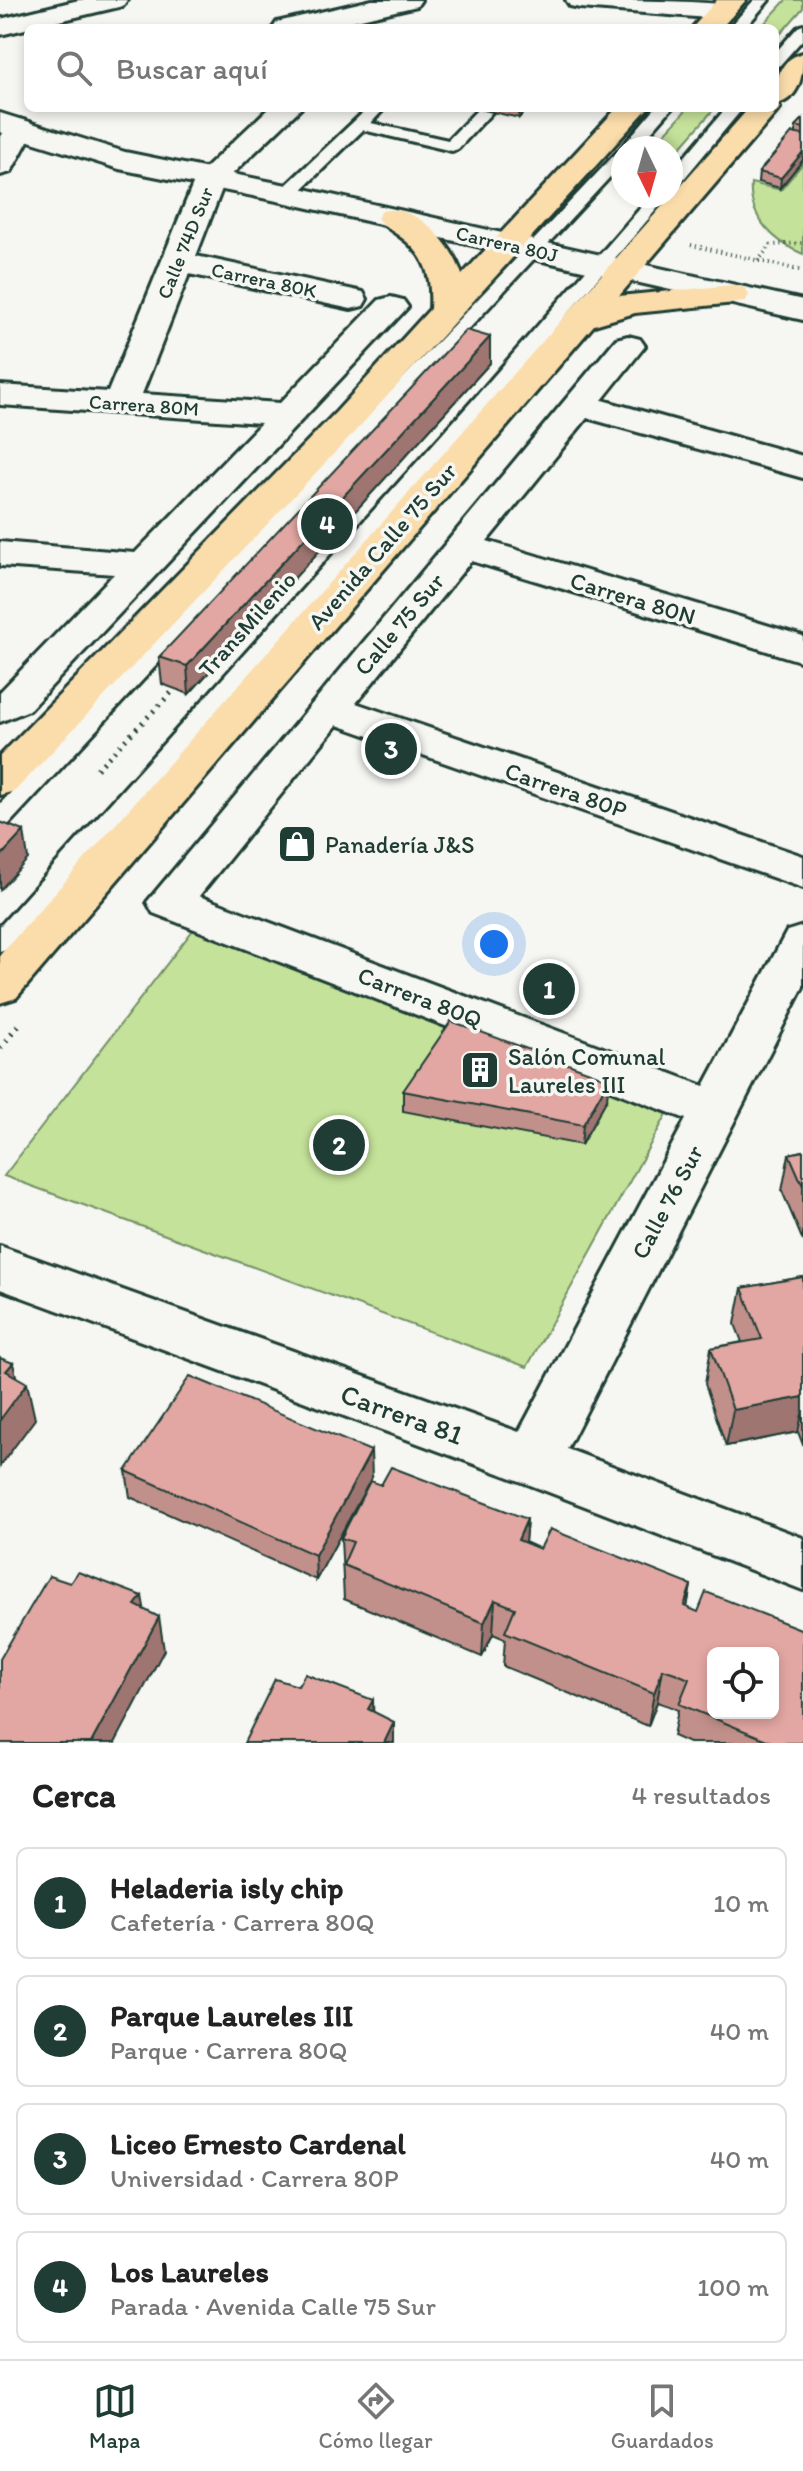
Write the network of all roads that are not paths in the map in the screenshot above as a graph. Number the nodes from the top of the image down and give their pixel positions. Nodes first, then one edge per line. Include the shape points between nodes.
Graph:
1 (113, 0) edge
2 (407, 0) edge
3 (580, 0) edge
4 (762, 0) edge
5 (678, 4) edge
6 (724, 17) edge
7 (304, 24) edge
8 (379, 24) edge
9 (0, 28) edge
10 (803, 30) edge
11 (24, 37) edge
12 (779, 57) edge
13 (803, 62) edge
14 (779, 91) edge
15 (282, 112) edge
16 (373, 112) edge
17 (484, 112) edge
18 (630, 112) edge
19 (660, 112) edge
20 (732, 112) edge
21 (761, 112) edge
22 (10, 125) edge
23 (360, 125) junction
24 (639, 136) edge
25 (611, 164) edge
26 (0, 166) edge
27 (683, 169) edge
28 (211, 177) junction
29 (292, 189) junction
30 (652, 208) edge
31 (393, 218) junction
32 (527, 242) junction
33 (177, 262) junction
34 (617, 262) junction
35 (733, 295) junction
36 (803, 296) edge
37 (351, 299) dead end
38 (391, 307) dead end
39 (447, 310) junction
40 (803, 310) edge
41 (582, 318) junction
42 (628, 346) dead end
43 (0, 395) edge
44 (121, 403) junction
45 (579, 405) junction
46 (287, 414) junction
47 (803, 467) edge
48 (463, 546) junction
49 (0, 554) edge
50 (143, 565) junction
51 (803, 649) edge
52 (329, 708) junction
53 (0, 709) edge
54 (0, 781) edge
55 (0, 819) edge
56 (803, 872) edge
57 (169, 902) joint
58 (0, 942) edge
59 (803, 943) edge
60 (0, 986) edge
61 (715, 1110) junction
62 (0, 1267) edge
63 (532, 1461) junction
64 (803, 1564) edge

1 - 9 street
2 - 7 street
2 - 8 street
3 - 5 street
4 - 6 lane
5 - 6 street
9 - 11 street
10 - 12 lane
13 - 14 main road
15 - 28 street, Calle 74D Sur
16 - 23 lane
17 - 23 lane via 452,146
18 - 32 main road
19 - 24 lane
20 - 27 lane
21 - 34 main road, Avenida Calle 75 Sur
22 - 26 street
22 - 28 street, Carrera 80J via 119,160
23 - 29 lane
25 - 32 lane, TransMilenio
28 - 29 street, Carrera 80J
28 - 33 street, Calle 74D Sur
29 - 31 street, Carrera 80J
29 - 32 street, Carrera 80J
30 - 34 lane, TransMilenio
31 - 32 street, Carrera 80J
31 - 39 main road via 421,236 445,266
32 - 34 street, Carrera 80J
32 - 39 main road
32 - 55 lane, TransMilenio
33 - 37 street, Carrera 80K
33 - 44 street, Calle 74D Sur
34 - 35 street, Carrera 80J
34 - 36 street, Carrera 80J
34 - 41 main road, Avenida Calle 75 Sur
34 - 58 lane, TransMilenio
35 - 40 street, Carrera 80J
35 - 41 main road via 632,303
38 - 46 street
39 - 54 main road
41 - 60 main road, Avenida Calle 75 Sur
42 - 45 street, Calle 75 Sur
43 - 44 street, Carrera 80M
44 - 46 street, Carrera 80M
45 - 47 street
45 - 48 street, Calle 75 Sur
46 - 50 street
48 - 51 street, Carrera 80N
48 - 52 street, Calle 75 Sur
49 - 50 street
50 - 53 street via 15,701
52 - 56 street, Carrera 80P
52 - 57 street, Calle 75 Sur
57 - 61 street, Carrera 80Q
59 - 61 street, Calle 76 Sur
61 - 63 street, Calle 76 Sur
62 - 63 street, Carrera 81
63 - 64 street, Carrera 81

